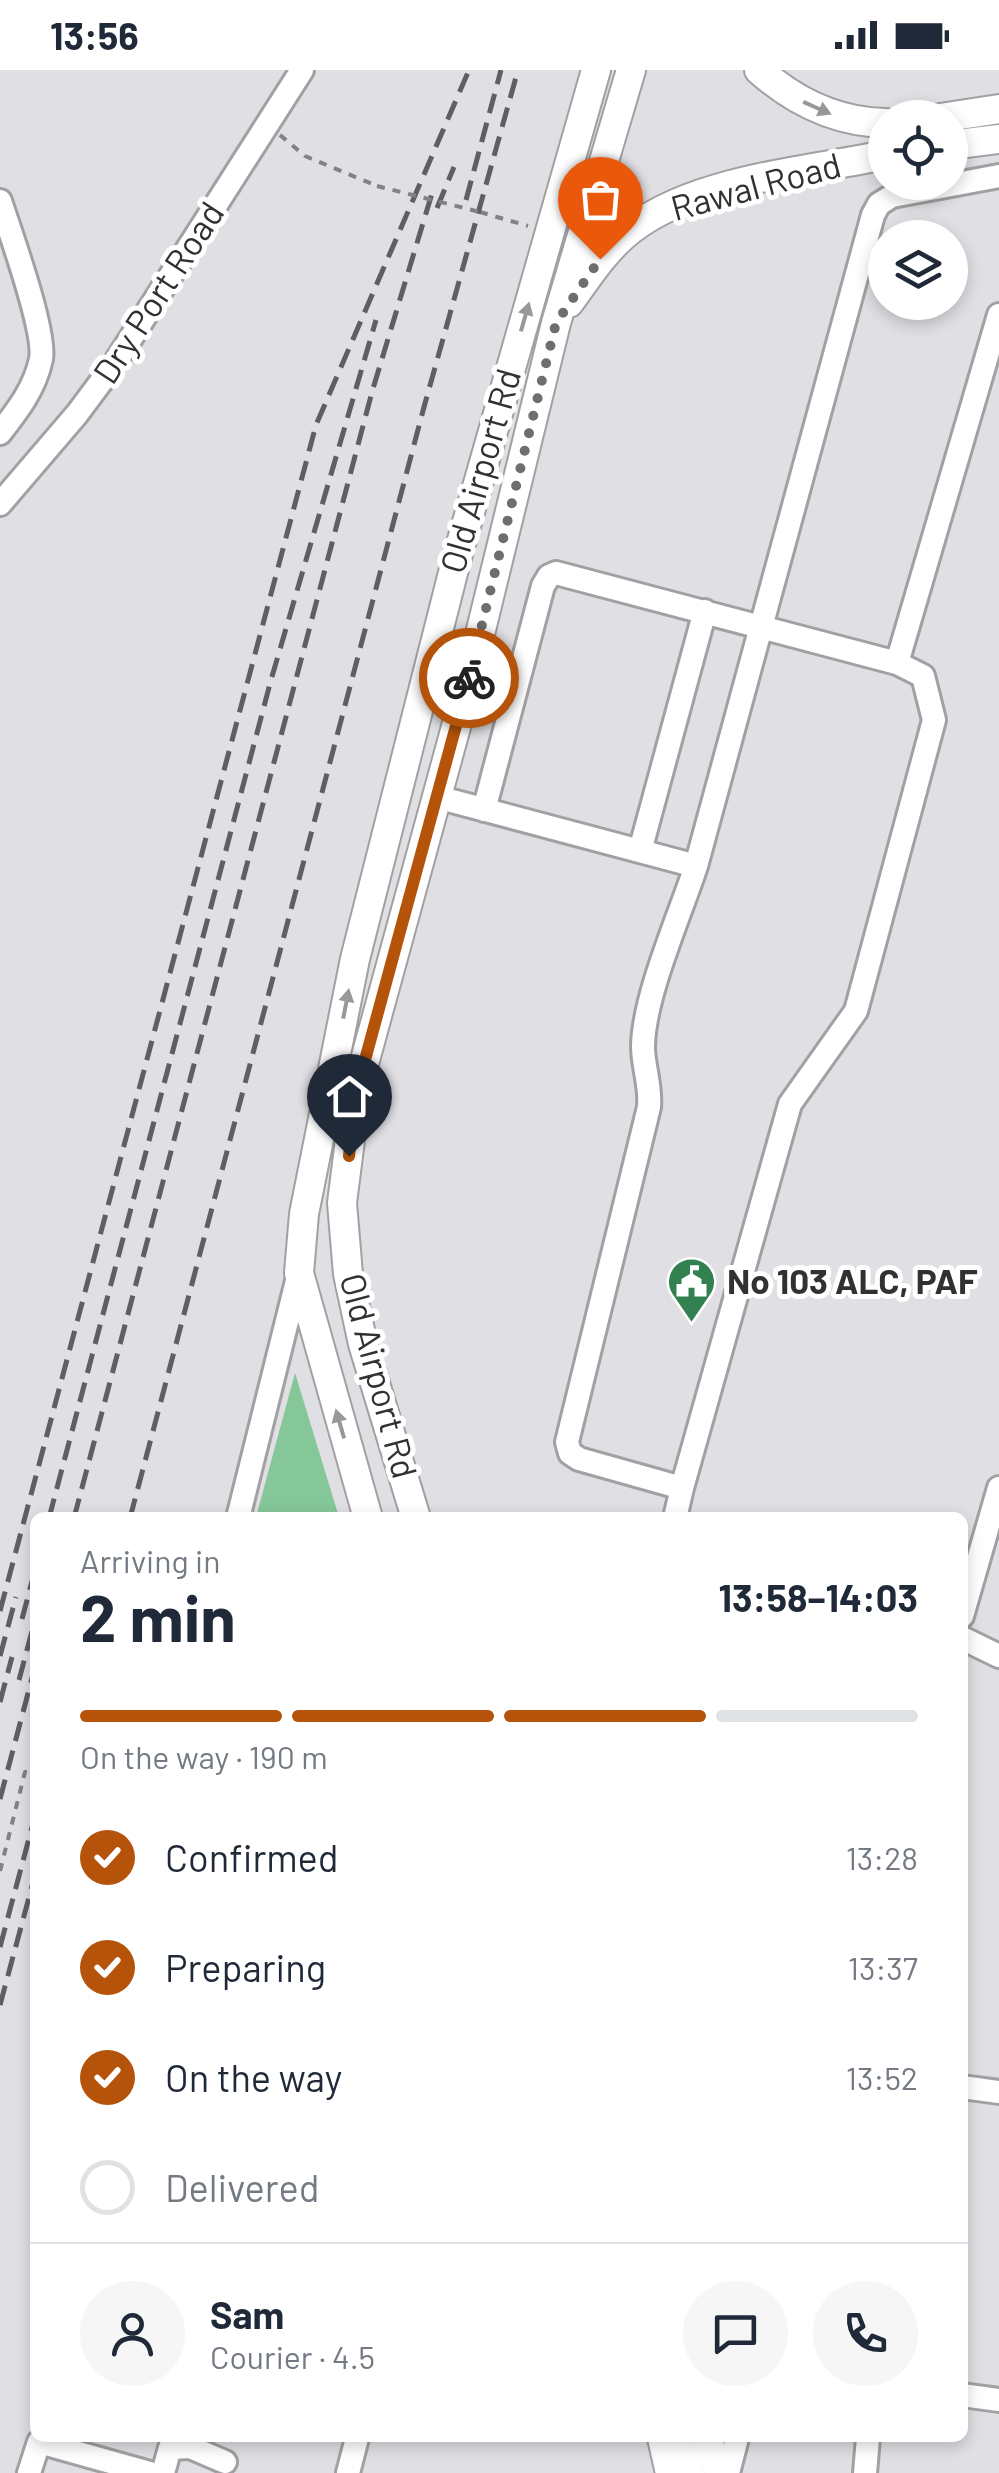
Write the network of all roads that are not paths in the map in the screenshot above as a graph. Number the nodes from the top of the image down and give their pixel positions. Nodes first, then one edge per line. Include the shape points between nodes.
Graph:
1 (302, 70) edge
2 (596, 70) edge
3 (631, 70) edge
4 (758, 70) edge
5 (999, 110) edge
6 (968, 114) edge
7 (868, 122) edge
8 (999, 138) edge
9 (968, 142) edge
10 (868, 158) edge
11 (999, 176) edge
12 (0, 201) edge
13 (999, 315) edge
14 (556, 323) junction
15 (0, 433) edge
16 (0, 504) edge
17 (704, 611) junction
18 (761, 625) junction
19 (897, 663) junction
20 (437, 797) junction
21 (484, 810) junction
22 (640, 851) junction
23 (696, 866) junction
24 (342, 1203) junction
25 (304, 1214) junction
26 (299, 1273) junction
27 (317, 1342) junction
28 (363, 1344) junction
29 (682, 1488) junction
30 (999, 1488) edge
31 (239, 1512) edge
32 (366, 1512) edge
33 (414, 1512) edge
34 (676, 1512) edge
35 (968, 1595) edge
36 (968, 1641) edge
37 (999, 1656) edge
38 (968, 2088) edge
39 (999, 2092) edge
40 (968, 2397) edge
41 (999, 2400) edge
42 (39, 2442) edge
43 (47, 2442) edge
44 (230, 2442) edge
45 (356, 2442) edge
46 (663, 2442) edge
47 (682, 2442) edge
48 (709, 2442) edge
49 (737, 2442) edge
50 (868, 2442) edge
51 (223, 2467) edge
52 (29, 2473) edge
53 (150, 2473) edge
54 (162, 2473) edge
55 (348, 2473) edge
56 (670, 2473) edge
57 (693, 2473) edge
58 (719, 2473) edge
59 (728, 2473) edge
60 (865, 2473) edge

1 - 16 street, Dry Port Road via 115,363
25 -> 2 main road, Old Airport Rd via 360,940 456,561
3 - 14 main road, Old Airport Rd
4 -> 7 main road, Rawal Road via 811,106
5 - 6 main road
8 - 9 main road
10 - 14 main road, Rawal Road via 742,184 662,210 600,259
11 - 18 street via 879,204
12 - 15 street via 42,356 26,399
13 - 19 street
14 - 20 main road, Old Airport Rd
17 - 18 street
17 - 21 street via 549,576
17 - 22 street
18 - 19 street
18 - 23 street
19 - 29 street via 922,676 934,711 929,738 856,1011 790,1104
20 - 21 street
20 - 24 main road, Old Airport Rd via 356,1093
21 - 22 street
22 - 23 street
23 - 29 street via 648,1017 643,1045 649,1107 567,1442 578,1458
24 - 25 main road via 332,1243 322,1249 313,1243
24 - 28 main road, Old Airport Rd via 350,1292
25 - 26 main road, Old Airport Rd
26 - 27 main road, Old Airport Rd
26 - 31 street
27 - 28 main road via 318,1318 327,1306 346,1315
32 -> 27 main road, Old Airport Rd
28 - 33 main road, Old Airport Rd
29 - 34 street
30 - 35 street
36 - 37 street
38 - 39 street
40 - 41 street
42 - 52 street
43 - 53 street
44 - 51 street
45 - 55 street
46 - 56 main road
47 - 57 street
48 - 58 main road
49 - 59 street
50 - 60 street
51 - 54 street via 190,2447 170,2448

